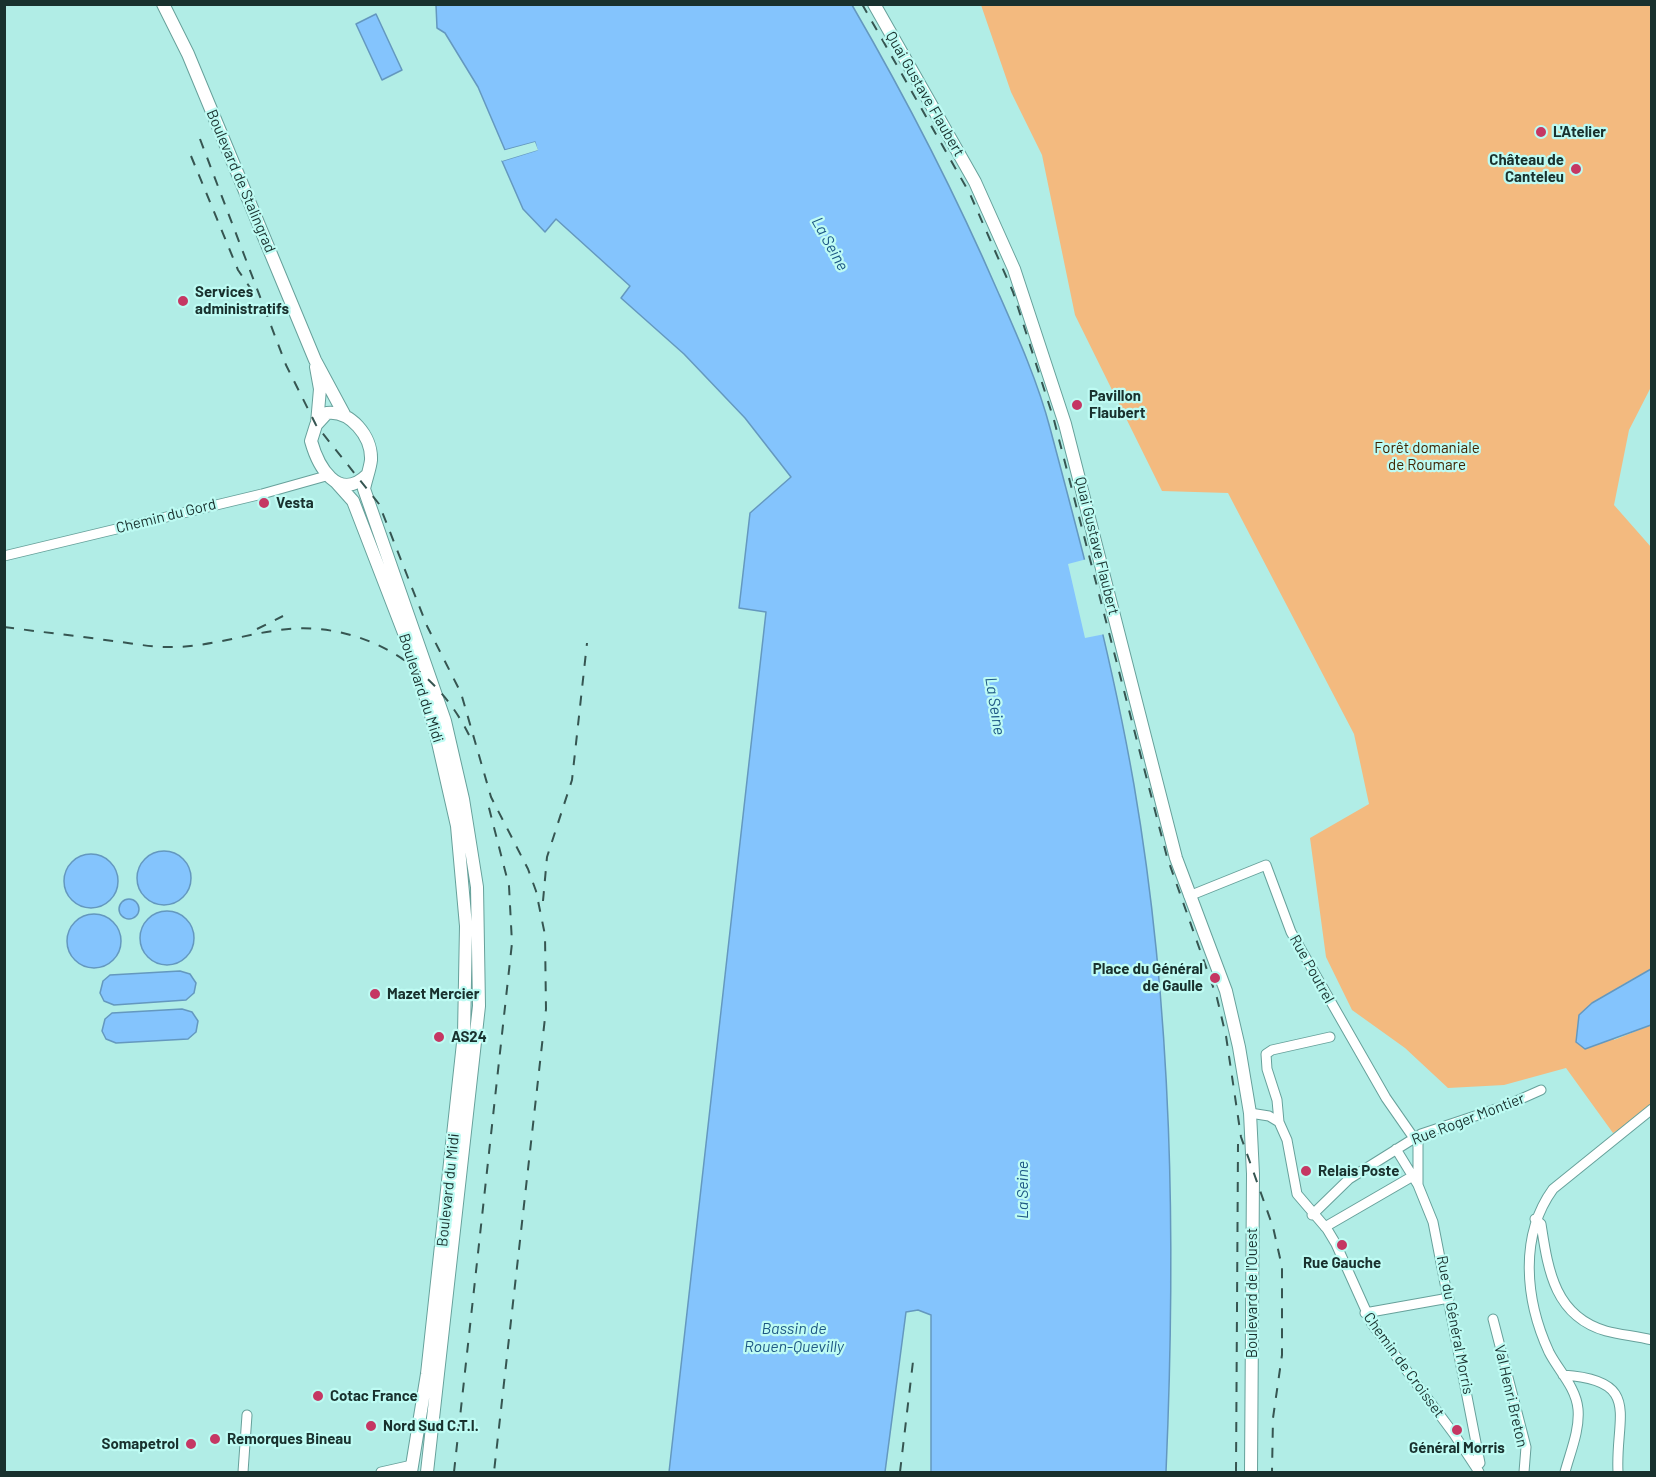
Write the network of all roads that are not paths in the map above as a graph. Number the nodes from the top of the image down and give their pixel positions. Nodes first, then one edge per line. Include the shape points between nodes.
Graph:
1 (163, 4) edge
2 (874, 4) edge
3 (315, 360) junction
4 (344, 414) junction
5 (317, 423) junction
6 (367, 475) junction
7 (331, 479) junction
8 (4, 556) edge
9 (477, 887) junction
10 (1189, 896) junction
11 (468, 907) junction
12 (480, 997) junction
13 (1330, 1037) dead end
14 (1541, 1090) dead end
15 (1652, 1109) edge
16 (1250, 1113) junction
17 (1279, 1122) junction
18 (1415, 1138) junction
19 (1396, 1149) junction
20 (1415, 1180) junction
21 (1312, 1215) junction
22 (1535, 1219) junction
23 (1325, 1227) junction
24 (1449, 1298) junction
25 (1365, 1313) junction
26 (1493, 1319) dead end
27 (1652, 1340) edge
28 (1563, 1375) junction
29 (247, 1415) dead end
30 (420, 1468) edge
31 (1477, 1470) edge
32 (243, 1473) edge
33 (381, 1473) edge
34 (1251, 1473) edge
35 (1524, 1473) edge
36 (1566, 1473) edge
37 (1618, 1473) edge

1 - 3 main road, Boulevard de Stalingrad via 188,54
2 - 10 main road, Quai Gustave Flaubert via 975,182 1014,269 1065,424 1144,739
3 - 4 main road, Boulevard de Stalingrad
3 - 5 main road, Boulevard de Stalingrad via 320,389
4 - 5 main road via 327,413
4 - 6 main road via 366,439 371,460
5 - 7 main road via 311,441
6 - 7 main road via 349,484
6 - 9 main road, Boulevard du Midi via 364,489 445,721
7 - 8 street, Chemin du Gord
7 - 11 main road, Boulevard du Midi via 353,501 424,689 453,803
9 - 11 main road, Boulevard du Midi
9 - 12 main road, Boulevard du Midi
10 - 16 main road, Quai Gustave Flaubert via 1226,991
10 - 18 street, Rue Poutrel via 1266,865 1291,932 1386,1098
11 - 12 main road, Boulevard du Midi
11 - 30 main road, Boulevard du Midi via 464,1034
12 - 30 main road, Boulevard du Midi
13 - 17 street, Chemin de Croisset via 1266,1054
14 - 18 street, Rue Roger Montier
15 - 22 street via 1553,1189
16 - 17 street
16 - 34 main road, Boulevard de l'Ouest
17 - 21 street, Chemin de Croisset via 1287,1140 1293,1185
18 - 19 street, Rue Roger Montier
18 - 20 street, Rue du Général Morris
19 - 20 street, Rue du Général Morris
19 - 21 street, Rue Roger Montier via 1349,1179
20 - 23 street
20 - 24 street, Rue du Général Morris via 1433,1222
21 - 23 street, Chemin de Croisset
22 - 27 street via 1541,1224 1549,1273 1571,1310 1606,1331
22 - 28 street via 1530,1246 1533,1301 1549,1353
23 - 25 street, Chemin de Croisset
24 - 25 street
24 - 31 street, Rue du Général Morris via 1480,1463
25 - 31 street, Chemin de Croisset
26 - 35 street, Val Henri Breton via 1526,1447
28 - 36 street via 1578,1408
28 - 37 street via 1603,1382 1620,1404 1623,1414
29 - 32 street
30 - 33 street

